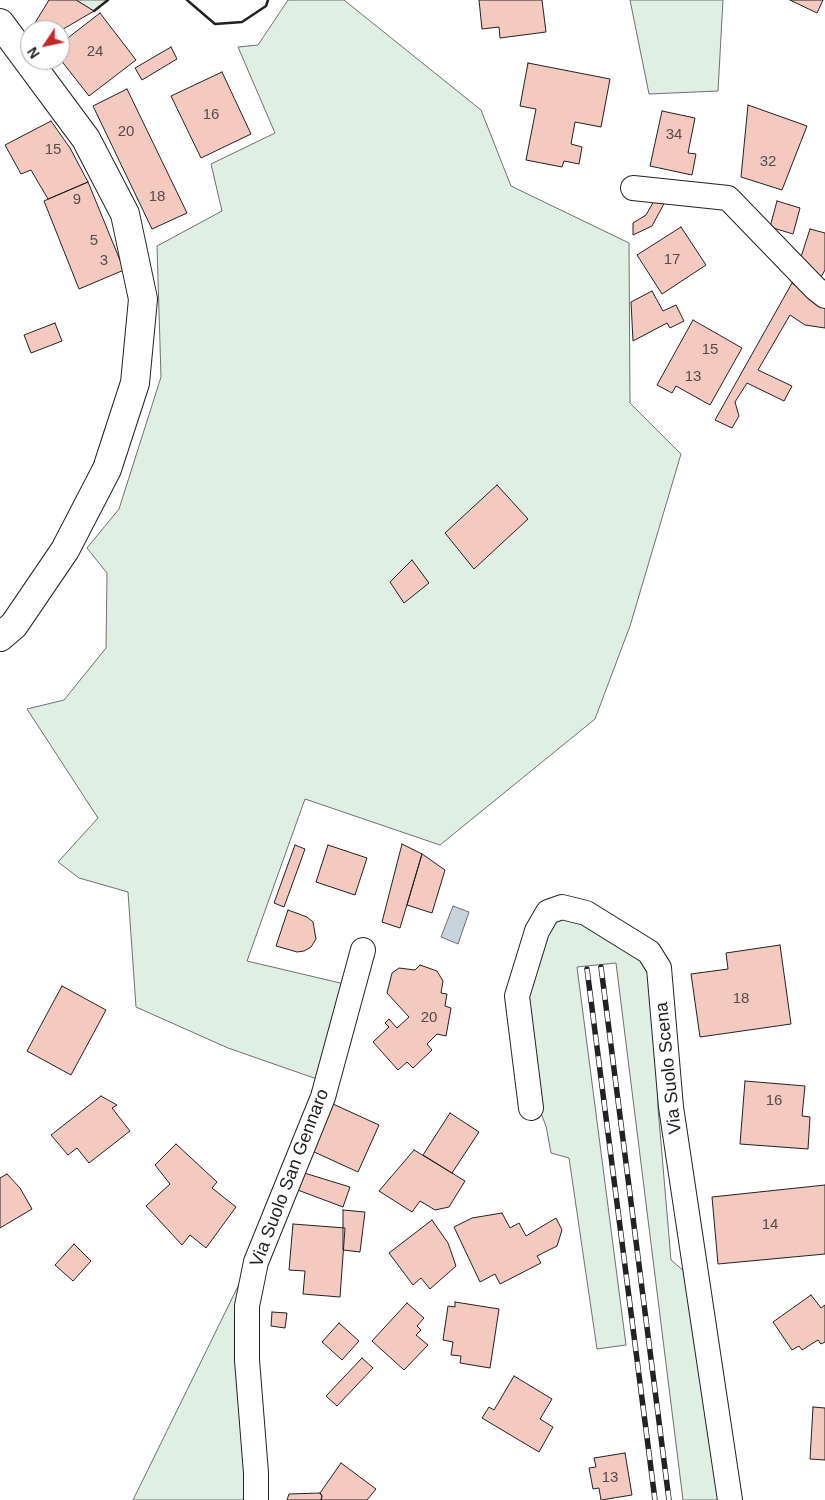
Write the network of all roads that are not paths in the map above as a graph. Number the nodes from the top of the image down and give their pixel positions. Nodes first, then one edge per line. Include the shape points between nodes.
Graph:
1 (0, 23) edge
2 (633, 188) dead end
3 (825, 296) edge
4 (0, 637) edge
5 (362, 950) dead end
6 (531, 1108) dead end
7 (256, 1500) edge
8 (730, 1500) edge

1 - 4 main road via 86,139 121,206 144,299 135,383 107,469 65,550 14,625
2 - 3 street via 728,198
5 - 7 street, Via Suolo San Gennaro via 322,1097 256,1262 247,1306 247,1360
6 - 8 street, Via Suolo Scena via 517,996 536,931 548,912 562,907 586,914 649,952 659,968 671,1107

